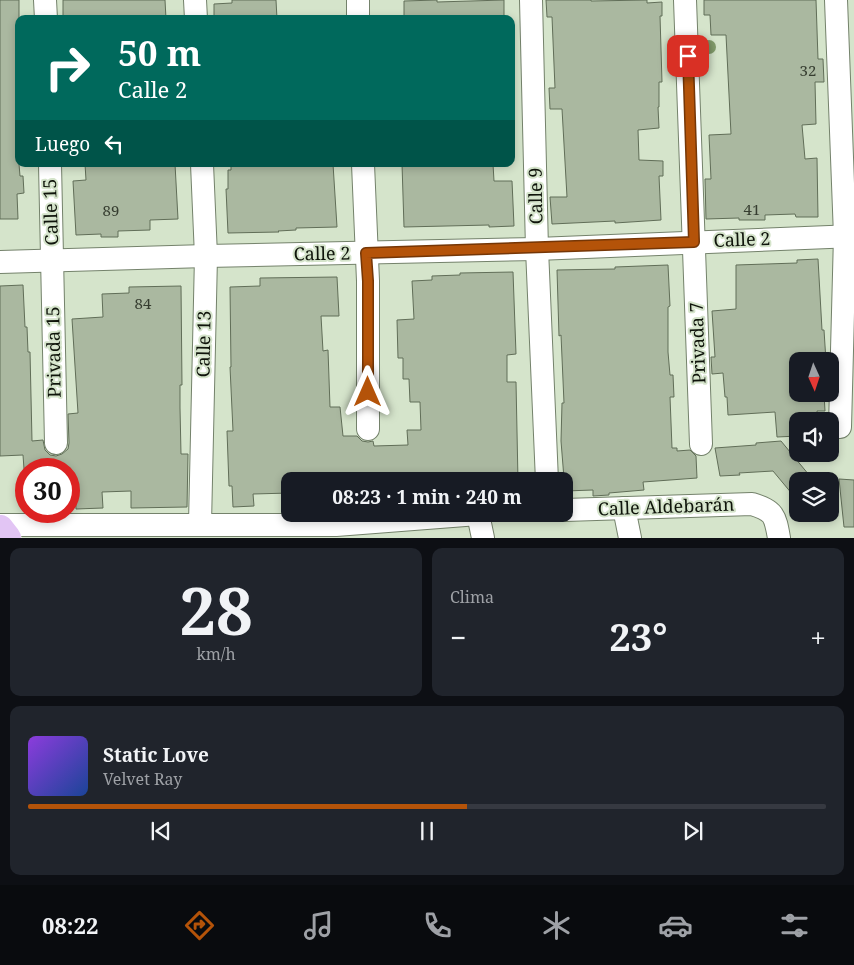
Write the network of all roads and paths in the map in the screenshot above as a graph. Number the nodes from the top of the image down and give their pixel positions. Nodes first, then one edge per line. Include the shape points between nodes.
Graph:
1 (45, 0) edge
2 (195, 0) edge
3 (358, 0) edge
4 (531, 0) edge
5 (686, 0) edge
6 (836, 0) edge
7 (46, 15) edge
8 (196, 15) edge
9 (358, 15) edge
10 (50, 167) edge
11 (202, 167) edge
12 (363, 167) edge
13 (850, 236) edge
14 (694, 242) junction
15 (537, 249) junction
16 (366, 253) junction
17 (206, 256) junction
18 (52, 260) junction
19 (0, 262) edge
20 (840, 427) dead end
21 (368, 429) dead end
22 (56, 444) dead end
23 (701, 444) dead end
24 (547, 472) edge
25 (624, 508) junction
26 (573, 510) edge
27 (412, 522) edge
28 (480, 522) edge
29 (200, 524) junction
30 (0, 525) edge
31 (0, 529) edge
32 (337, 531) edge
33 (7, 538) edge
34 (483, 538) edge
35 (630, 538) edge
36 (779, 538) edge

1 - 7 street
2 - 8 street
3 - 9 street
4 - 15 street, Calle 9
5 - 14 street, Privada 7
6 - 13 street
10 - 18 street, Calle 15
11 - 17 street, Calle 13
12 - 16 street
13 - 14 street, Calle 2
13 - 20 street
14 - 15 street, Calle 2
14 - 23 street, Privada 7
15 - 16 street, Calle 2
15 - 24 street, Calle 9
16 - 17 street, Calle 2
16 - 21 street
17 - 18 street, Calle 2
17 - 29 street, Calle 13
18 - 19 street, Calle 2
18 - 22 street, Privada 15
25 - 26 street, Calle Aldebarán
25 - 35 street
25 - 36 street, Calle Aldebarán via 752,504 767,509 775,517
27 - 32 street
28 - 34 street
29 - 30 street
29 - 32 street
31 - 33 main road

